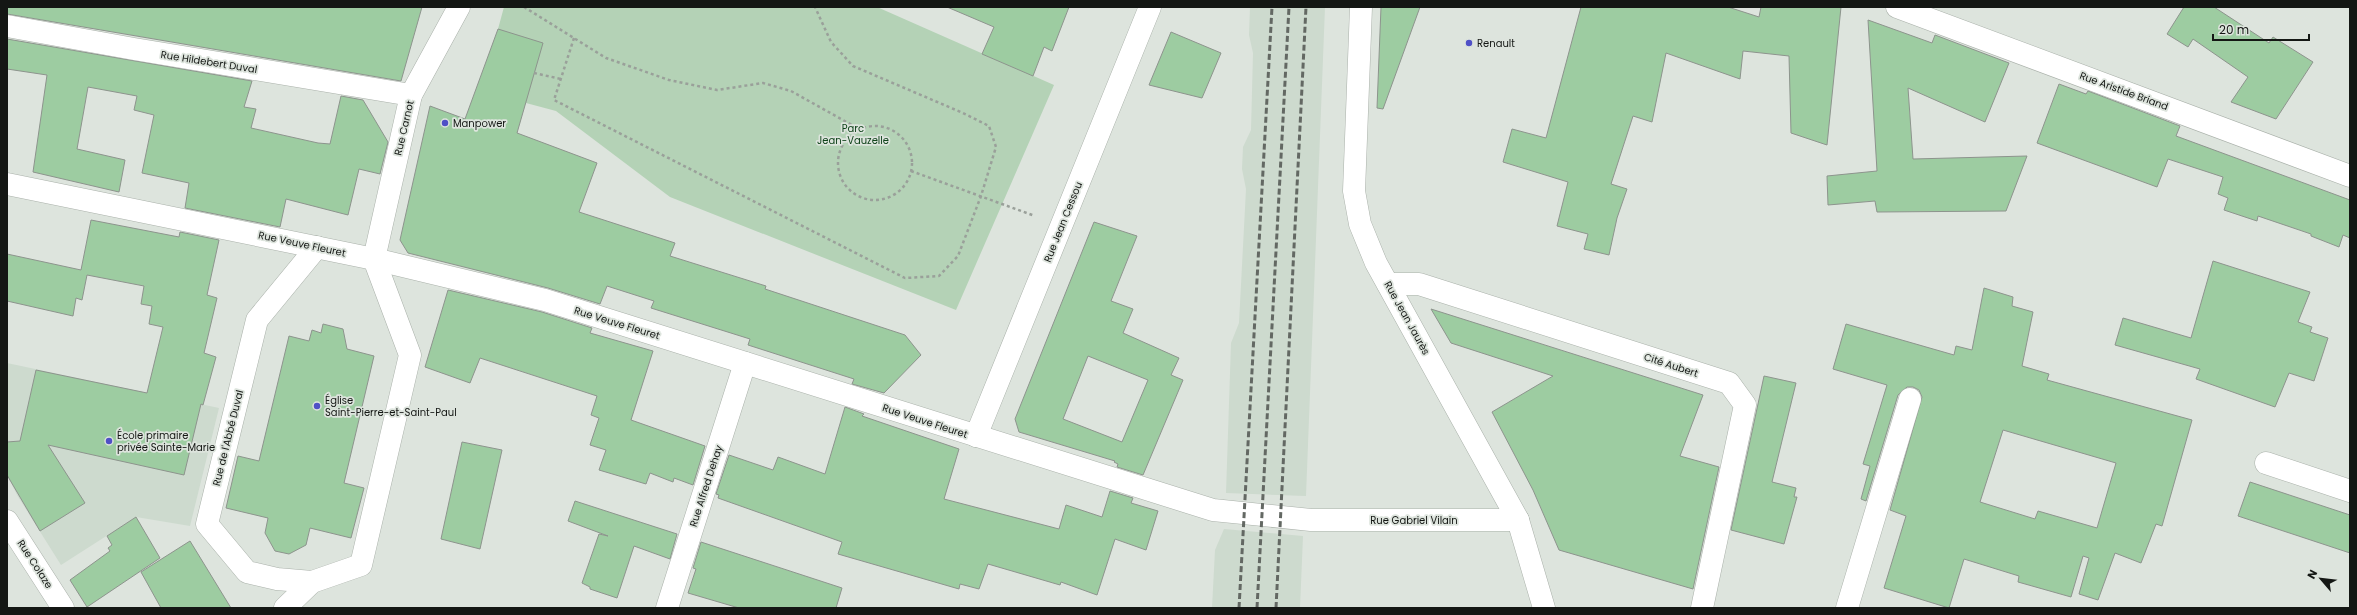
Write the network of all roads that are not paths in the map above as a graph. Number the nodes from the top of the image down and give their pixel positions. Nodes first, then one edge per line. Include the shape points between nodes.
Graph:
1 (459, 7) edge
2 (1150, 7) edge
3 (1361, 7) edge
4 (1897, 7) edge
5 (7, 26) edge
6 (411, 95) junction
7 (2350, 176) edge
8 (7, 184) edge
9 (316, 247) junction
10 (374, 259) junction
11 (1388, 284) junction
12 (745, 364) junction
13 (1910, 399) dead end
14 (976, 436) junction
15 (2266, 463) dead end
16 (2350, 492) edge
17 (1311, 520) joint
18 (1518, 520) junction
19 (7, 521) edge
20 (312, 582) junction
21 (63, 608) edge
22 (286, 608) edge
23 (667, 608) edge
24 (1544, 608) edge
25 (1702, 608) edge
26 (1847, 608) edge

1 - 6 street, Rue Carnot
2 - 14 street, Rue Jean Cessou
3 - 11 street, Rue Jean Jaurès via 1354,191 1360,224
4 - 7 street, Rue Aristide Briand
5 - 6 street, Rue Hildebert Duval
6 - 10 street, Rue Carnot
8 - 9 street, Rue Veuve Fleuret
9 - 10 street, Rue Veuve Fleuret
9 - 20 street, Rue de l'Abbé Duval via 258,320 207,524 247,572 278,579
10 - 12 street, Rue Veuve Fleuret via 545,300
10 - 20 street, Rue de l'Abbé Duval via 410,355 361,565
11 - 18 street, Rue Jean Jaurès
11 - 25 street, Cité Aubert via 1419,284 1729,383 1745,406
12 - 14 street, Rue Veuve Fleuret
12 - 23 street, Rue Alfred Dehay
13 - 26 street
14 - 17 street, Rue Veuve Fleuret via 1213,510
15 - 16 street
17 - 18 street, Rue Gabriel Vilain
18 - 24 street, Rue Jean Jaurès
19 - 21 street, Rue Colaze
20 - 22 street, Rue de l'Abbé Duval

